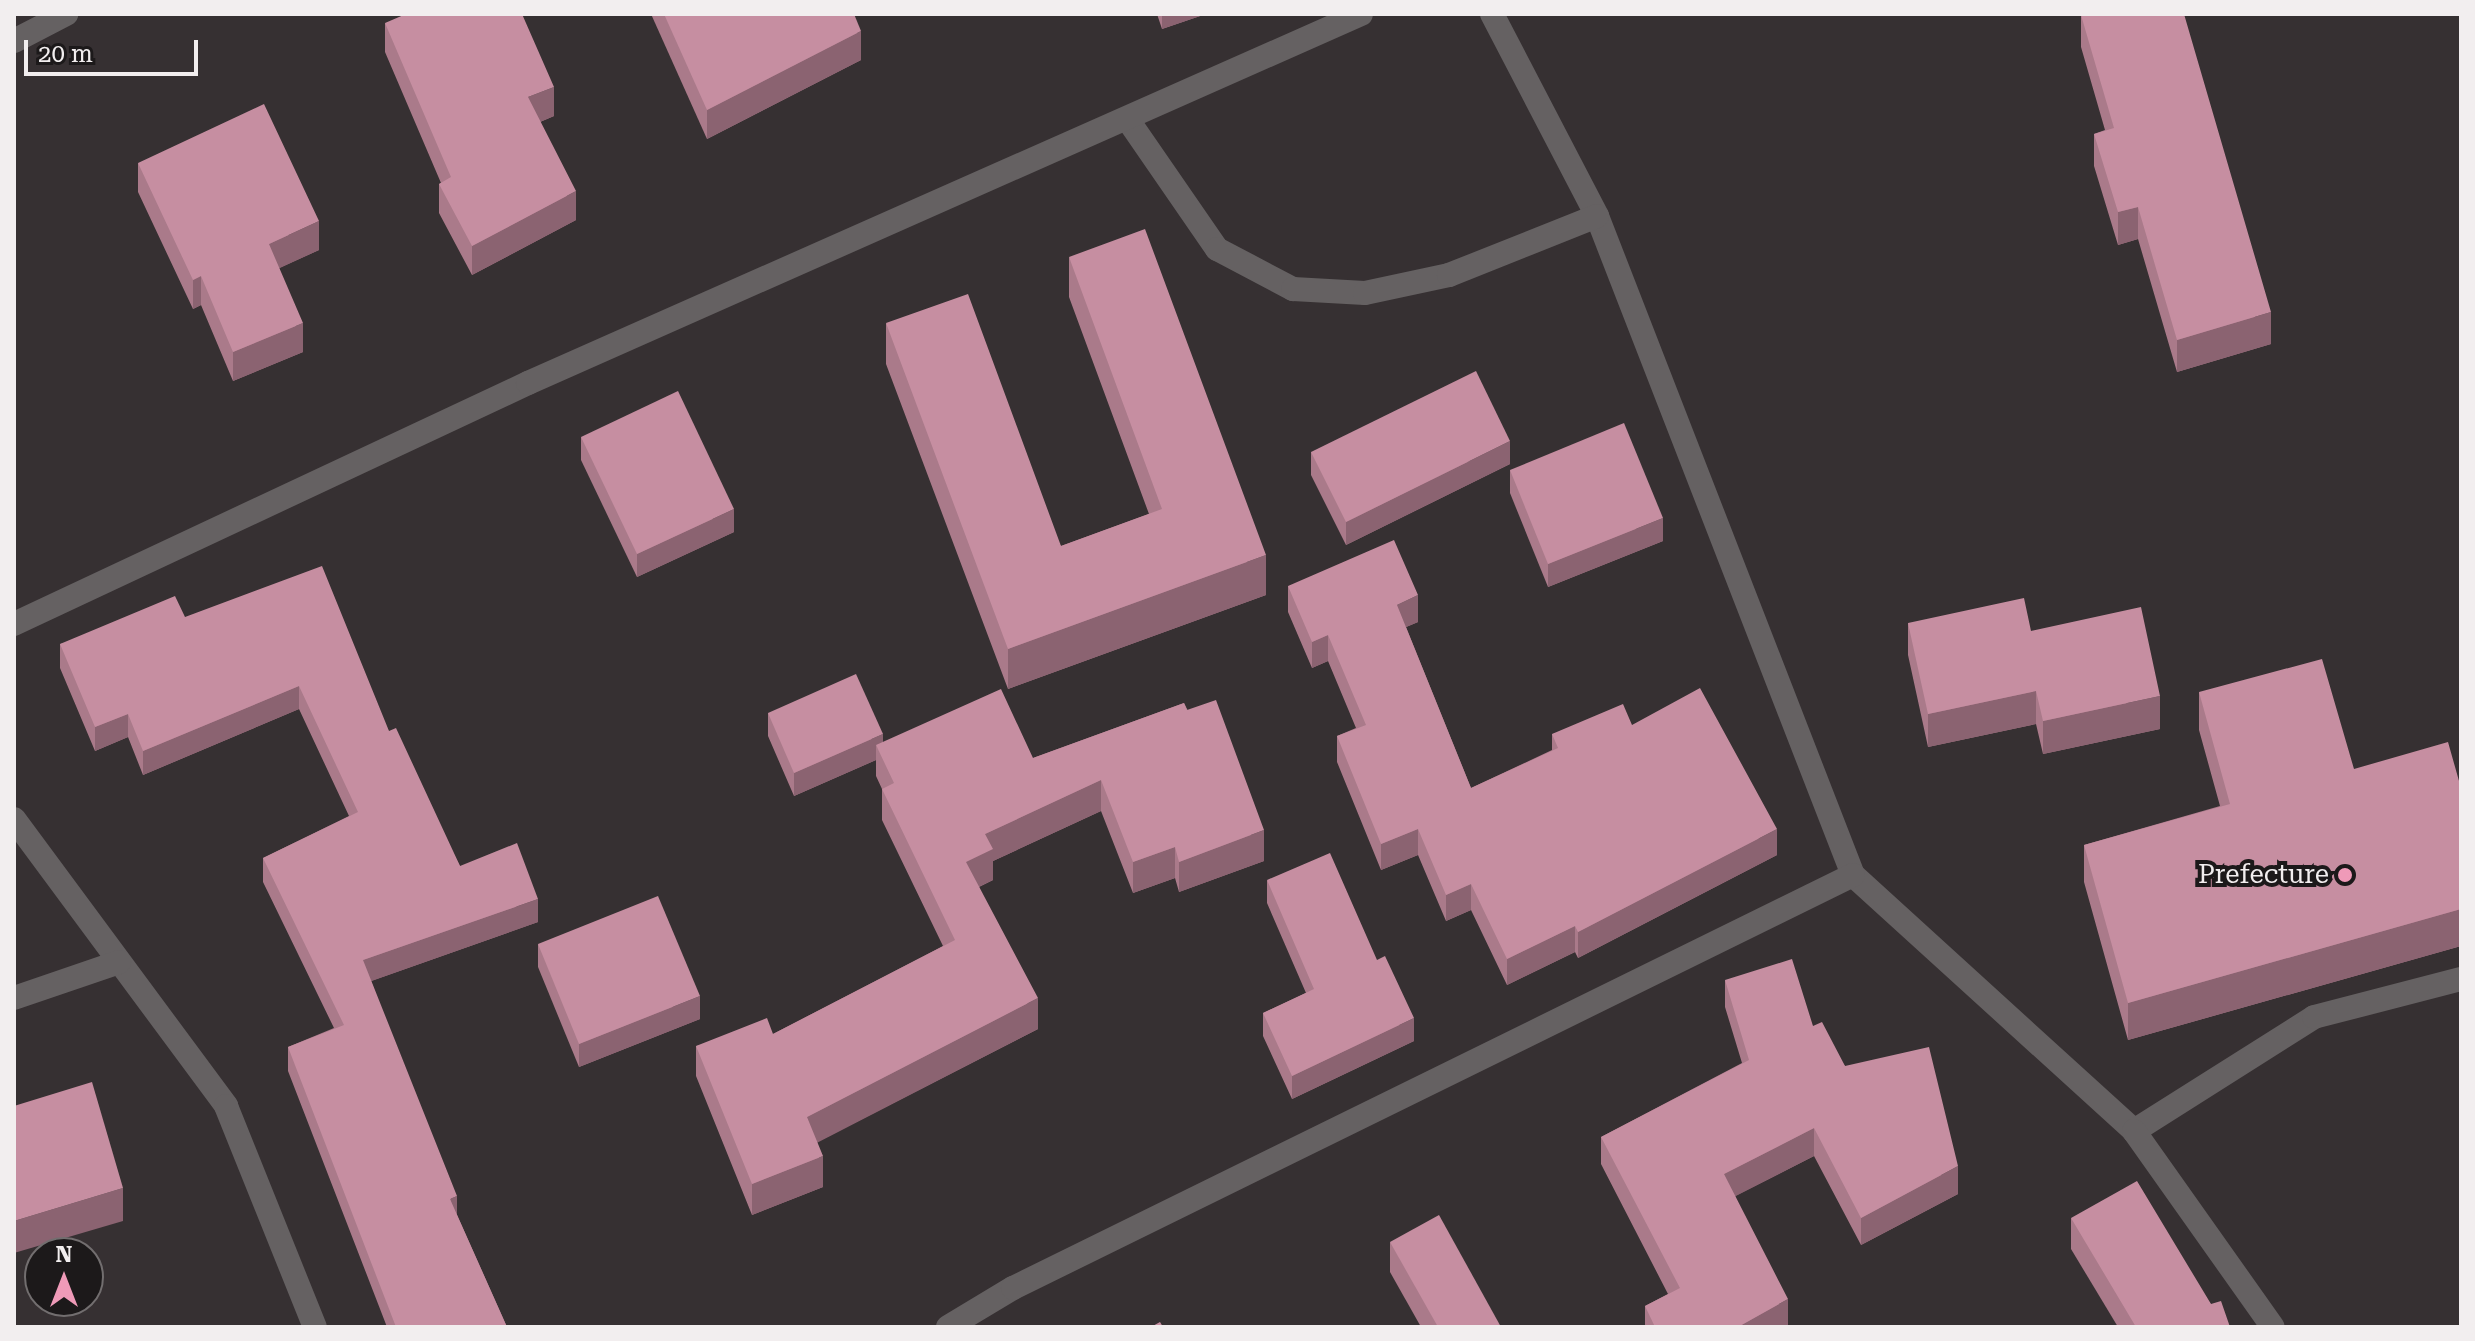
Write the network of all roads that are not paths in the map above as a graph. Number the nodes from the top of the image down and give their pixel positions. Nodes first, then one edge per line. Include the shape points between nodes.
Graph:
1 (66, 14) edge
2 (1361, 14) edge
3 (1492, 14) edge
4 (14, 41) edge
5 (1128, 120) junction
6 (1597, 216) junction
7 (14, 624) edge
8 (14, 819) edge
9 (1853, 875) junction
10 (119, 962) junction
11 (2461, 979) edge
12 (14, 998) edge
13 (2134, 1131) junction
14 (315, 1327) edge
15 (948, 1327) edge
16 (2273, 1327) edge

1 - 4 street
2 - 5 street
3 - 6 street
5 - 6 street via 1217,249 1293,289 1365,293 1449,275
5 - 7 street via 528,383
6 - 9 street
8 - 10 street
9 - 13 street
9 - 15 street via 1013,1288
10 - 12 street
10 - 14 street via 226,1106
11 - 13 street via 2314,1017
13 - 16 street

